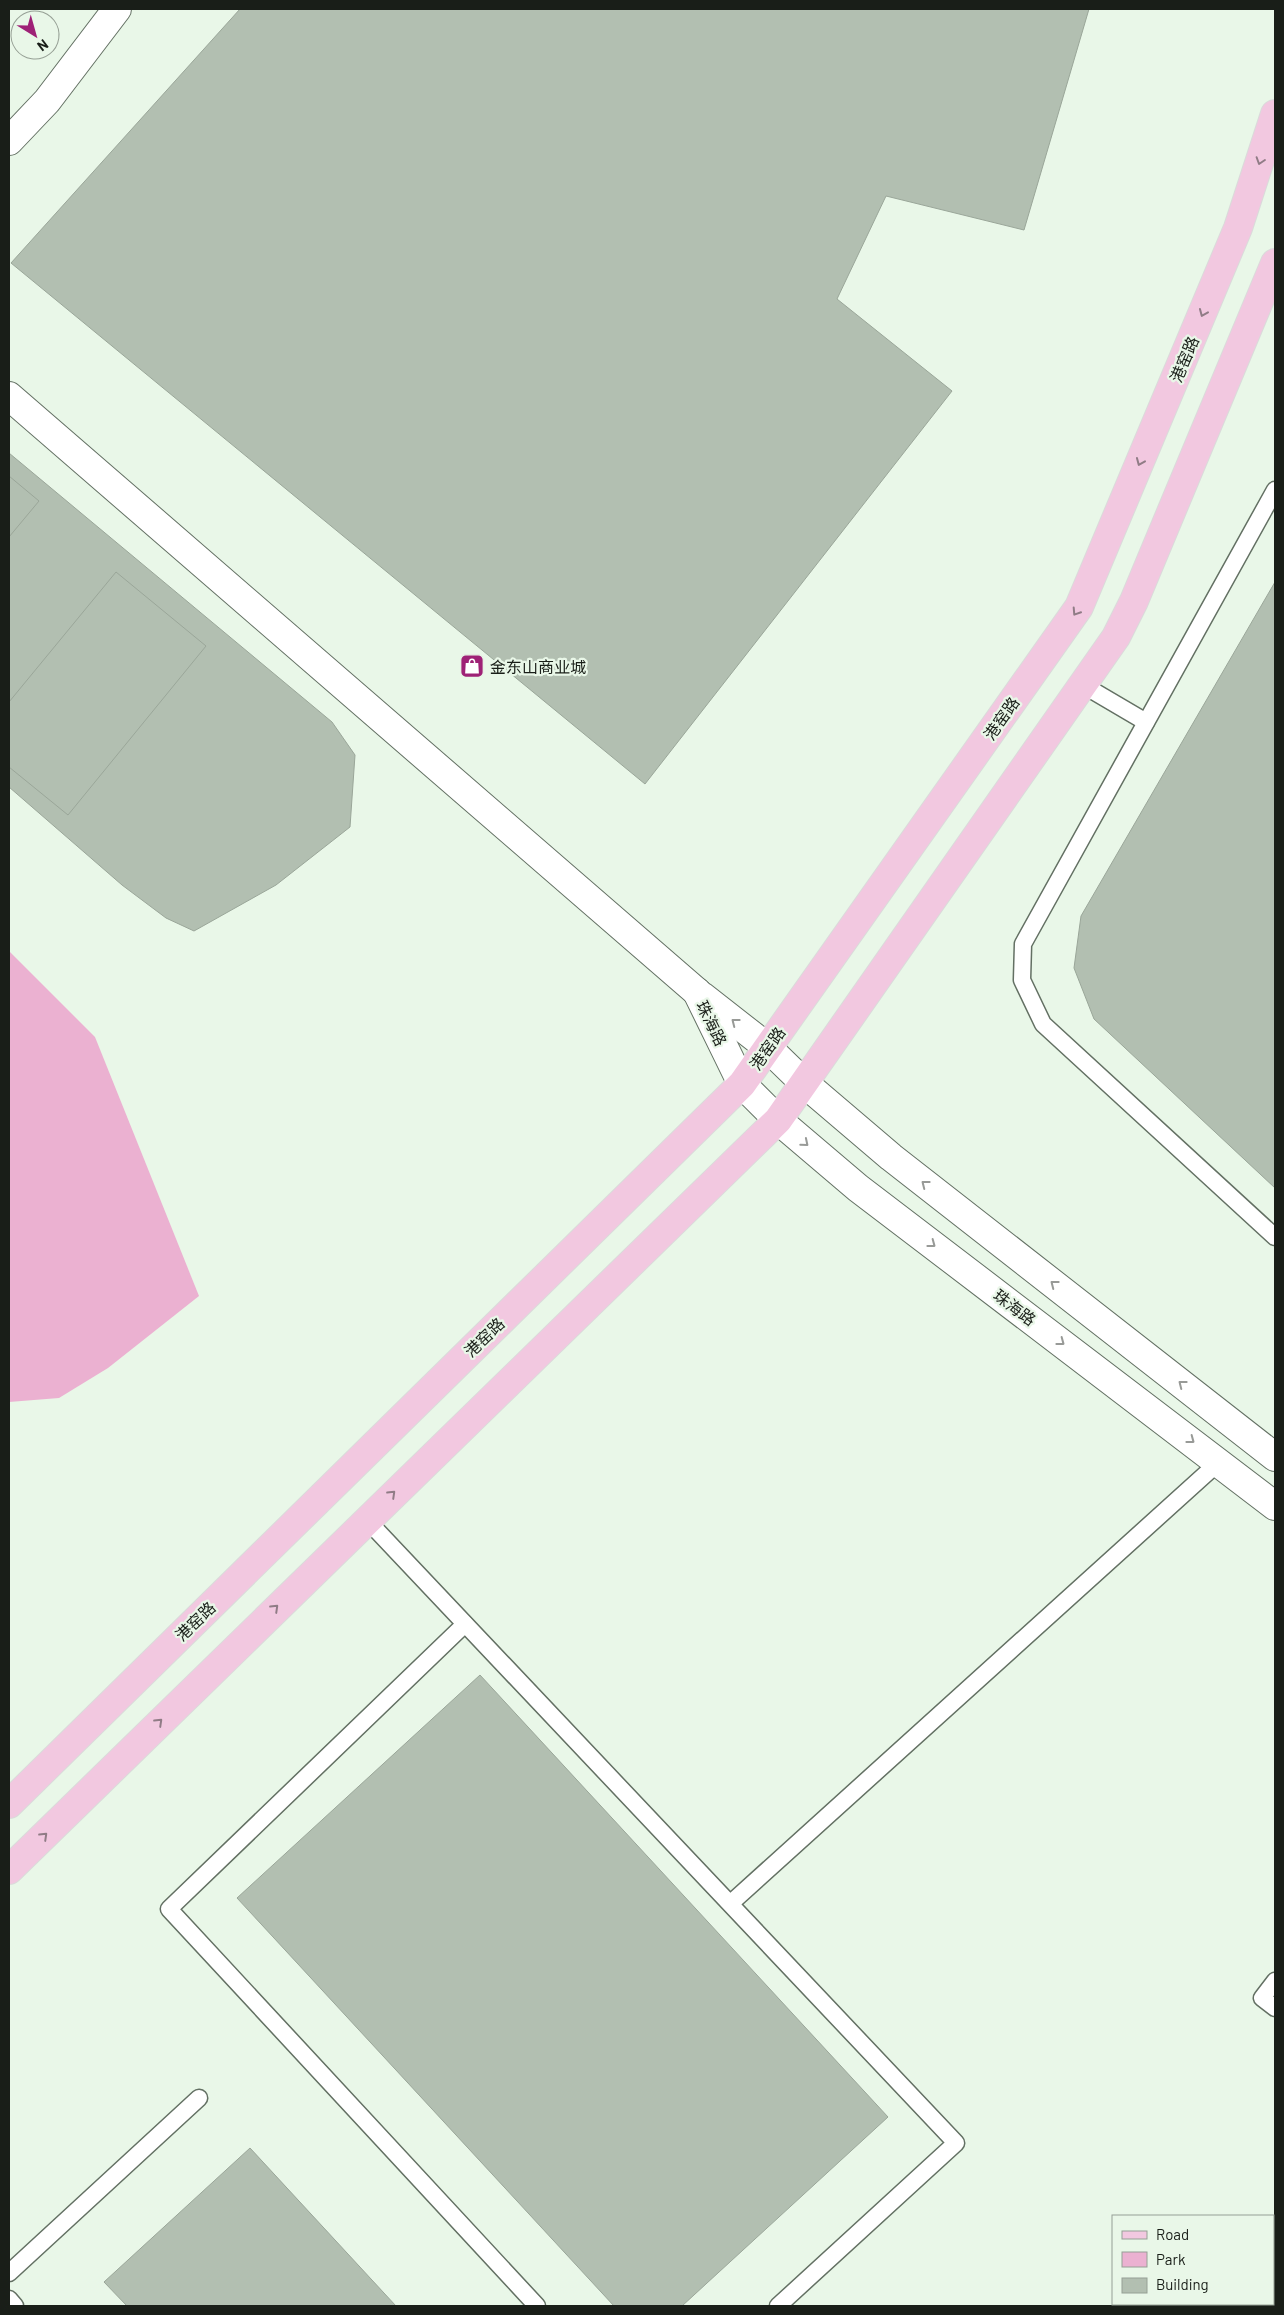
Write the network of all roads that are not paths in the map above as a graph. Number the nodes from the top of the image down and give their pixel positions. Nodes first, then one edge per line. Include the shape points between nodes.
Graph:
1 (117, 9) edge
2 (1275, 114) edge
3 (9, 141) edge
4 (1275, 263) edge
5 (9, 396) edge
6 (1275, 490) edge
7 (1083, 685) junction
8 (1146, 722) junction
9 (697, 992) junction
10 (768, 1047) junction
11 (803, 1082) junction
12 (742, 1084) junction
13 (778, 1120) junction
14 (1275, 1237) edge
15 (1275, 1457) edge
16 (1219, 1462) junction
17 (1275, 1506) edge
18 (366, 1519) junction
19 (466, 1624) junction
20 (9, 1804) edge
21 (9, 1870) edge
22 (731, 1903) junction
23 (1275, 1981) edge
24 (1275, 2008) edge
25 (199, 2098) dead end
26 (9, 2273) edge
27 (9, 2300) edge
28 (15, 2306) edge
29 (537, 2306) edge
30 (778, 2306) edge

1 - 3 main road via 47,101
2 -> 10 main road, 港窑路 via 1238,228 1079,608
4 - 7 main road via 1134,601 1116,637
5 - 9 main road
6 - 8 lane
7 - 8 lane
7 - 11 main road
8 - 14 lane via 1023,944 1022,980 1043,1024
10 -> 9 main road, 珠海路
9 - 12 main road, 珠海路
10 - 11 main road, 珠海路
10 - 12 main road, 港窑路
11 - 13 main road
15 -> 11 main road, 珠海路 via 899,1163
12 - 13 main road, 珠海路
12 - 20 main road, 港窑路
13 -> 16 main road, 珠海路 via 858,1188
18 -> 13 main road
16 - 17 main road, 珠海路
16 - 22 lane
18 - 19 lane
21 -> 18 main road
19 - 22 lane
19 - 29 lane via 169,1909
22 - 30 lane via 956,2143
23 - 24 lane via 1262,1998
25 - 26 lane
27 - 28 lane

